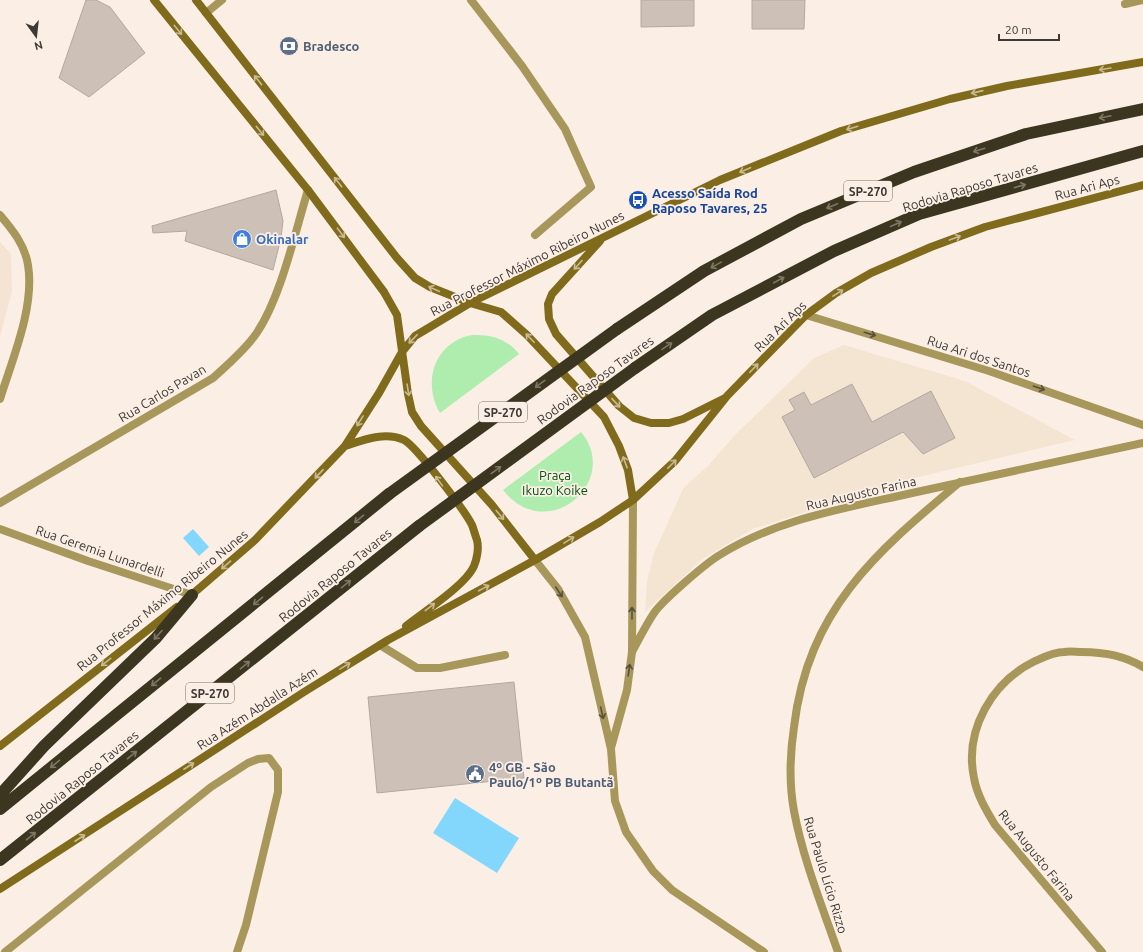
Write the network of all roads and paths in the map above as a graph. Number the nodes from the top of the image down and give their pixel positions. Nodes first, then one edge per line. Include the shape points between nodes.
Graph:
1 (154, 0) edge
2 (196, 0) edge
3 (222, 0) edge
4 (471, 0) edge
5 (1142, 0) edge
6 (1125, 4) dead end
7 (206, 13) junction
8 (1143, 62) edge
9 (1143, 109) edge
10 (1143, 151) edge
11 (1143, 185) edge
12 (308, 190) junction
13 (0, 215) edge
14 (535, 235) dead end
15 (604, 236) junction
16 (470, 303) junction
17 (806, 315) junction
18 (402, 352) junction
19 (727, 396) junction
20 (0, 399) edge
21 (1143, 425) edge
22 (1143, 443) edge
23 (345, 446) junction
24 (960, 482) junction
25 (633, 500) junction
26 (0, 503) edge
27 (0, 529) edge
28 (535, 560) junction
29 (192, 595) junction
30 (388, 640) junction
31 (380, 645) junction
32 (632, 652) junction
33 (505, 655) dead end
34 (1143, 667) edge
35 (0, 746) edge
36 (611, 749) junction
37 (0, 795) edge
38 (0, 809) edge
39 (0, 860) edge
40 (0, 889) edge
41 (5, 952) edge
42 (237, 952) edge
43 (764, 952) edge
44 (838, 952) edge
45 (1102, 952) edge

1 -> 12 main road
2 - 7 main road
3 - 7 street
4 - 14 street via 522,66 565,129 591,187
5 - 6 street
16 -> 7 main road via 415,278
8 -> 15 main road, Rua Professor Máximo Ribeiro Nunes via 971,94 841,131 720,180
9 -> 38 highway, Rodovia Raposo Tavares / SP-270, bridge via 1026,134 914,172 808,216 704,272 617,329 389,494
39 -> 10 highway, Rodovia Raposo Tavares / SP-270, bridge via 419,526 712,315 834,251 919,214
17 -> 11 main road, Rua Ari Aps via 836,293 872,273 931,247 985,227
12 -> 18 main road via 384,292 397,315
12 - 26 street, Rua Carlos Pavan via 281,279 266,315 256,334 238,354 213,378
13 - 20 street via 18,236 28,264 28,296
15 - 16 main road, Rua Professor Máximo Ribeiro Nunes
15 -> 19 main road via 552,294 548,304 549,319 556,334 619,406 634,418 651,423 669,423 683,419
16 -> 18 main road, Rua Professor Máximo Ribeiro Nunes via 415,336
25 -> 16 main road via 628,470 604,417 514,322 501,312
19 -> 17 main road, Rua Ari Aps
17 -> 21 street, Rua Ari dos Santos via 989,371
18 -> 23 main road, Rua Professor Máximo Ribeiro Nunes
18 -> 28 main road via 412,412 421,426 492,505
25 -> 19 main road, Rua Ari Aps via 675,461
22 - 24 street, Rua Augusto Farina
23 -> 29 main road, Rua Professor Máximo Ribeiro Nunes via 255,540
30 -> 23 main road via 463,581 474,567 477,542 472,525 421,455 404,440 375,437
24 - 32 street, Rua Augusto Farina via 812,516 750,538 717,557 655,611
24 - 44 street, Rua Paulo Lício Rizzo via 911,524 851,585 826,622 807,663 796,706 792,739 791,776 794,809 801,845
28 -> 25 main road, Rua Ari Aps
32 -> 25 street, Rua Augusto Farina
27 - 29 street, Rua Geremia Lunardelli
30 -> 28 main road, Rua Azém Abdalla Azém
28 -> 36 street, Rua Augusto Farina via 558,589 585,637
29 -> 35 main road, Rua Professor Máximo Ribeiro Nunes
29 -> 37 highway via 156,638 44,746
30 - 31 main road, Rua Azém Abdalla Azém
31 - 33 street via 417,668 440,668
40 -> 31 main road, Rua Azém Abdalla Azém
36 -> 32 street, Rua Augusto Farina via 627,690
34 - 45 street, Rua Augusto Farina via 1109,654 1063,652 1045,656 1010,676 995,692 978,722 973,747 974,778 982,802 994,825
36 - 43 street, Rua Augusto Farina via 615,801 626,832 653,871 672,890
41 - 42 street via 211,787 248,763 258,758 269,758 278,770 278,792 246,925

